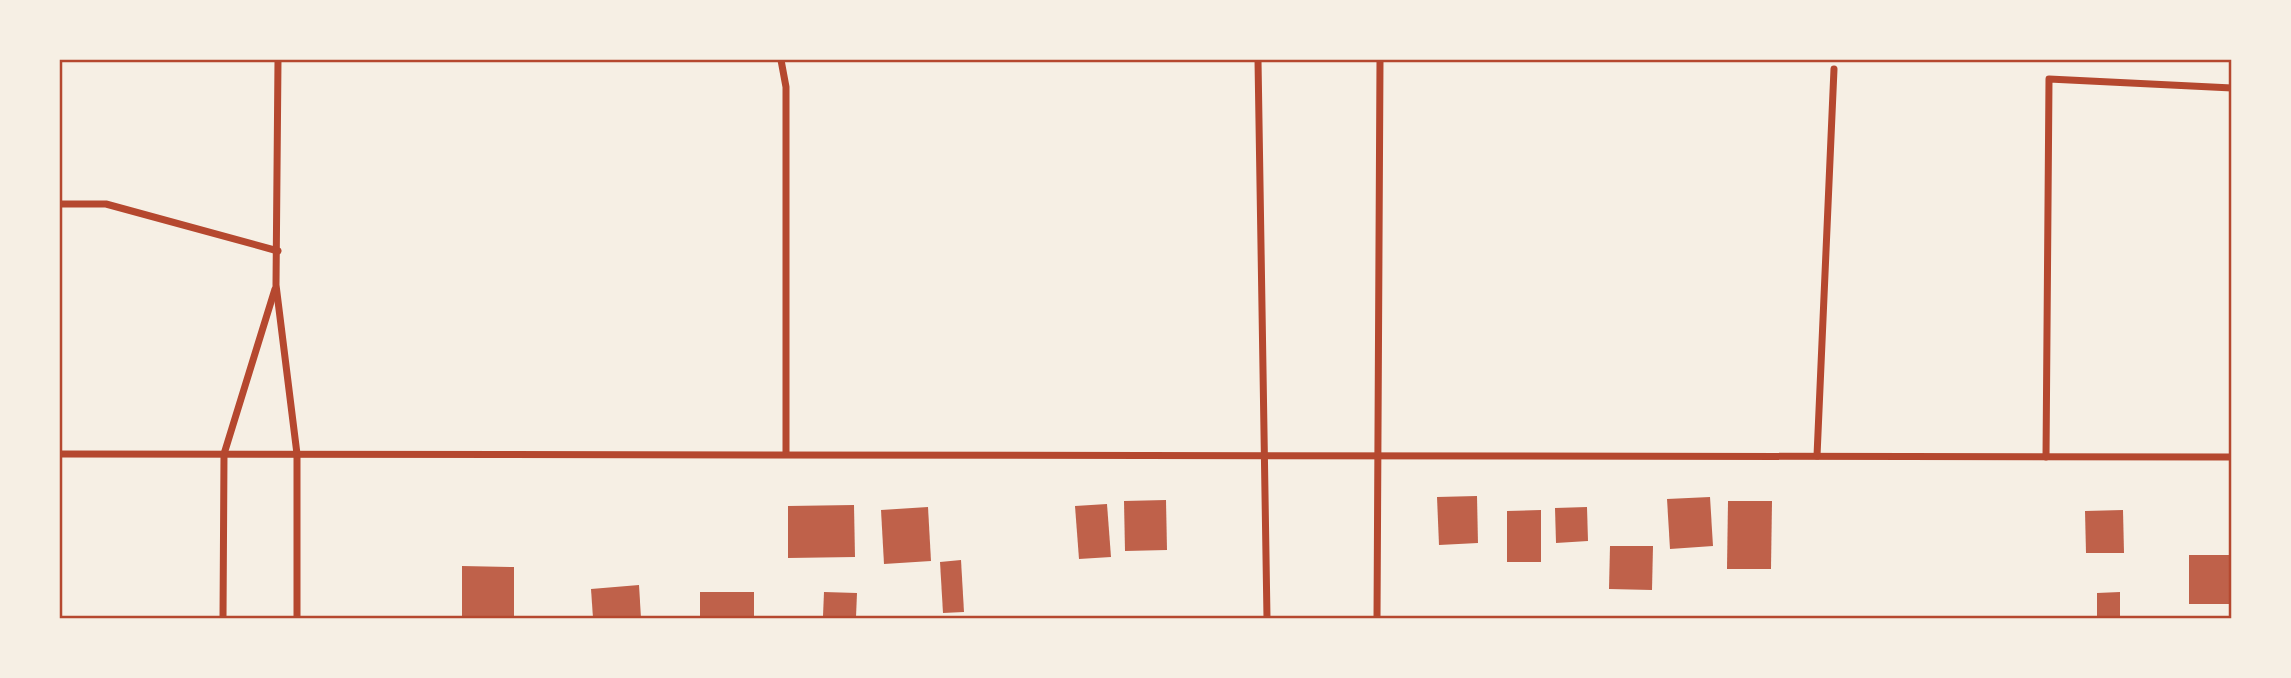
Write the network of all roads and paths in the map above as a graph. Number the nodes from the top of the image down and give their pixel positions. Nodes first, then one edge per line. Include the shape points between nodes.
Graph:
1 (278, 60) edge
2 (781, 60) edge
3 (1258, 60) edge
4 (1380, 60) edge
5 (1833, 69) dead end
6 (2231, 88) edge
7 (60, 204) edge
8 (278, 251) junction
9 (276, 285) junction
10 (60, 454) edge
11 (224, 454) junction
12 (297, 454) junction
13 (786, 454) junction
14 (1267, 455) junction
15 (1379, 455) junction
16 (1817, 456) junction
17 (2046, 457) junction
18 (2231, 457) edge
19 (223, 618) edge
20 (297, 618) edge
21 (1267, 618) edge
22 (1377, 618) edge

1 - 8 street
2 - 13 street via 786,87
3 - 14 street
4 - 15 street
5 - 16 street
6 - 17 street via 2049,79
7 - 8 street via 106,204
8 - 9 street
9 - 11 street
9 - 12 street
10 - 11 street
11 - 12 street
11 - 19 street
12 - 13 street
12 - 20 street
13 - 14 street
14 - 15 street
14 - 21 street
15 - 16 street
15 - 22 street
16 - 17 street
17 - 18 street

